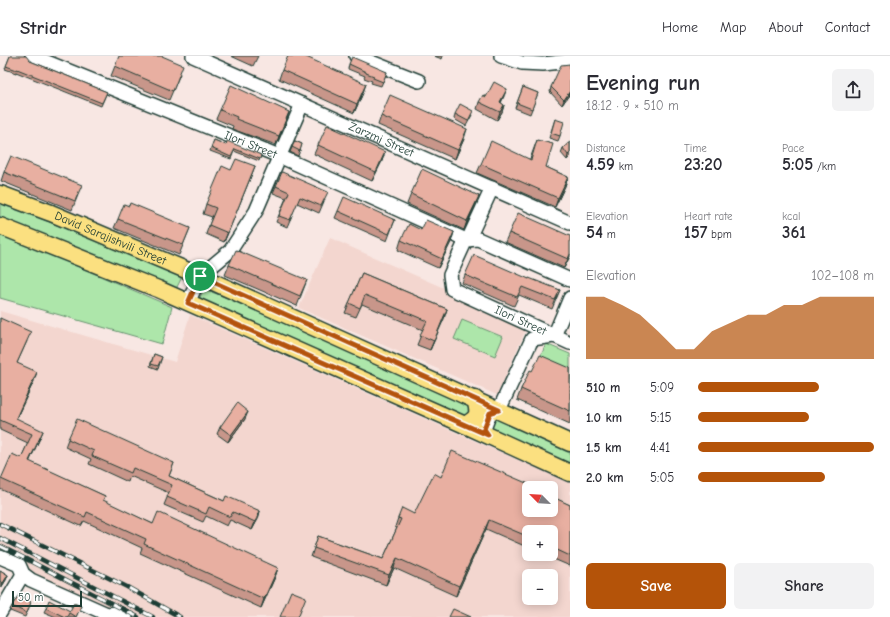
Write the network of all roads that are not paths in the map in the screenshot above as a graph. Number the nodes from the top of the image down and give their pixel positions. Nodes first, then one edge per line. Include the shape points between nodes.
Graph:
1 (32, 56) edge
2 (193, 56) edge
3 (356, 56) edge
4 (501, 56) edge
5 (570, 61) edge
6 (419, 81) dead end
7 (302, 104) junction
8 (279, 156) junction
9 (492, 188) junction
10 (0, 194) edge
11 (570, 223) edge
12 (0, 226) edge
13 (467, 240) junction
14 (200, 276) junction
15 (570, 280) edge
16 (570, 298) edge
17 (188, 303) junction
18 (554, 336) junction
19 (570, 343) edge
20 (475, 399) junction
21 (499, 410) junction
22 (465, 424) junction
23 (488, 435) junction
24 (570, 443) edge
25 (570, 474) edge
26 (0, 557) edge
27 (23, 574) junction
28 (0, 613) edge
29 (126, 617) edge

1 - 8 street, Ilori Street
2 - 7 street, Zarzmi Street
3 - 6 street
4 - 5 street via 522,63
7 - 8 street
7 - 9 street, Zarzmi Street
8 - 13 street, Ilori Street
8 - 14 street via 256,211 230,251
9 - 11 street, Zarzmi Street
9 - 13 street
10 - 14 main road, David Sarajishvili Street
12 - 17 main road
13 - 15 street, Ilori Street via 478,239
13 - 18 street, Ilori Street via 450,275 452,289
14 - 17 street
14 - 20 main road, David Sarajishvili Street
16 - 18 street
17 - 22 main road
18 - 19 street, Ilori Street
18 - 21 street via 532,338
20 - 21 main road, David Sarajishvili Street
20 - 22 main road via 478,411 475,419
21 - 23 street via 490,413 484,429
21 - 24 main road, David Sarajishvili Street
22 - 23 main road
23 - 25 main road
26 - 27 street via 19,565
27 - 28 street
27 - 29 street via 107,614 118,613

